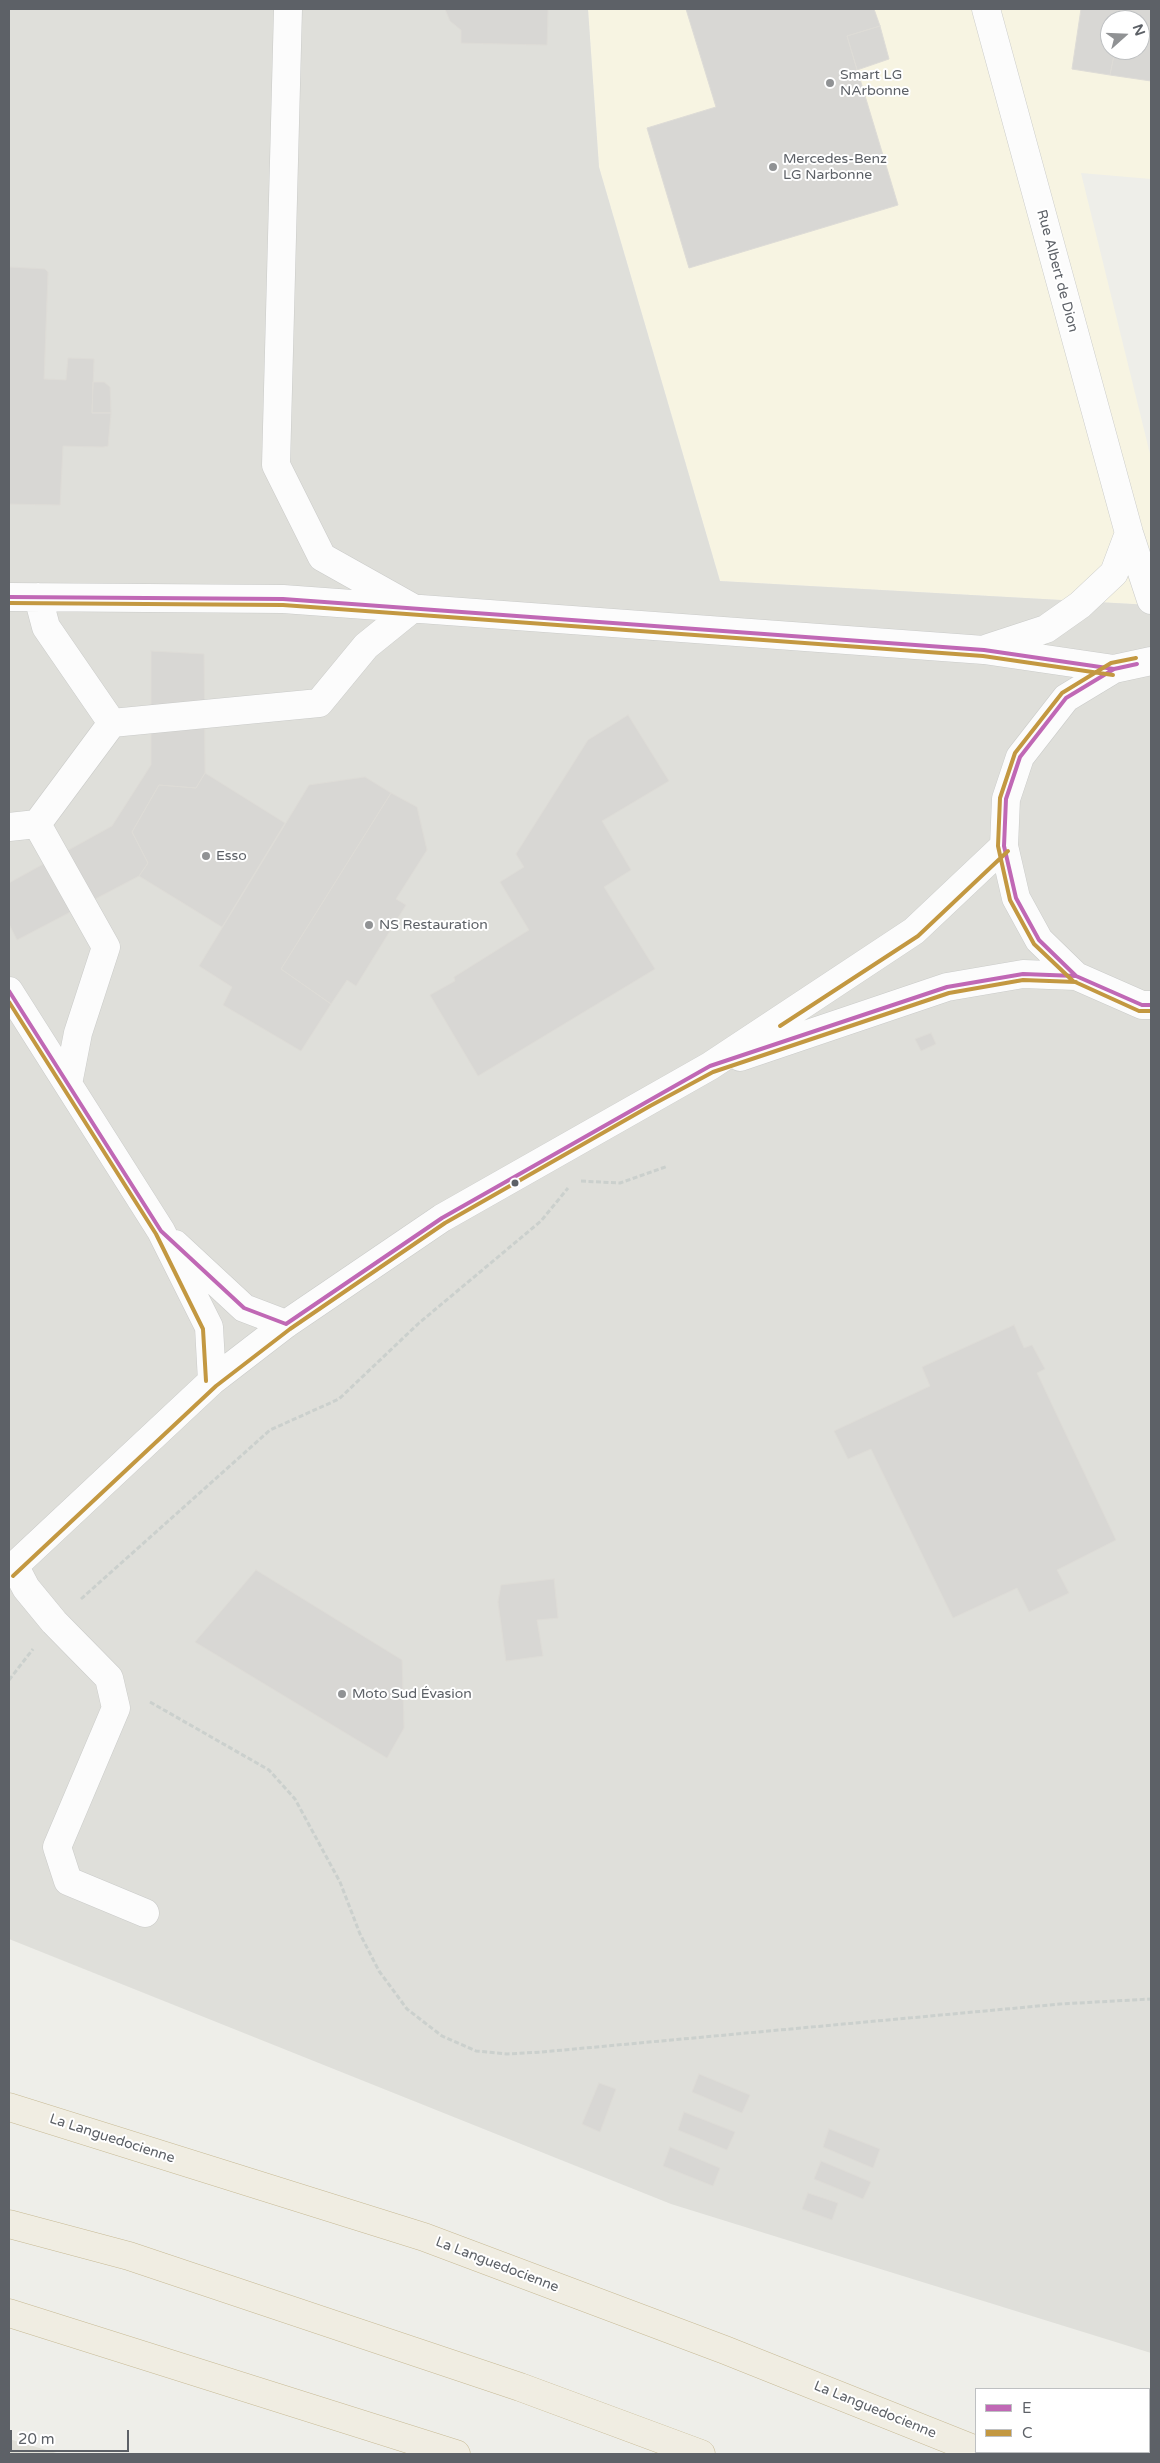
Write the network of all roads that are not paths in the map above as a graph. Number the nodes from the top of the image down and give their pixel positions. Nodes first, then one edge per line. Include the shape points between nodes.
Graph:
1 (288, 9) edge
2 (986, 9) edge
3 (1128, 533) junction
4 (9, 597) edge
5 (38, 597) junction
6 (1151, 600) edge
7 (413, 608) junction
8 (984, 650) junction
9 (1151, 661) edge
10 (1114, 669) junction
11 (112, 723) junction
12 (37, 824) junction
13 (9, 827) edge
14 (1004, 846) junction
15 (1076, 976) junction
16 (9, 991) edge
17 (1151, 1005) edge
18 (710, 1066) junction
19 (68, 1084) junction
20 (161, 1231) junction
21 (286, 1324) junction
22 (212, 1381) junction
23 (12, 1568) edge
24 (145, 1913) dead end
25 (9, 2107) edge
26 (9, 2224) edge
27 (9, 2312) edge
28 (975, 2450) edge
29 (456, 2454) edge
30 (701, 2454) edge

1 - 7 street via 276,465 322,557
2 - 3 street, Rue Albert de Dion
3 - 6 street, Rue Albert de Dion
3 - 8 street via 1114,573 1080,605 1046,628
4 - 5 street
5 - 7 street via 283,599
5 - 11 street via 46,627
7 - 8 street
7 - 11 street via 366,646 319,703
8 - 10 street
9 - 10 street
10 - 14 street via 1066,698 1020,758 1006,799
11 - 12 street
12 - 13 street
12 - 19 street via 106,947 78,1034
14 - 15 street via 1016,898 1039,940
14 - 18 street via 914,931
15 - 17 street via 1142,1005
15 - 18 street via 1023,974 947,987
16 - 19 street
18 - 21 street via 442,1218
19 - 20 street
20 - 21 street via 244,1308
20 - 22 street via 209,1327
21 - 22 street
22 - 23 street
23 - 24 street via 54,1622 108,1678 116,1708 57,1847 68,1881
25 - 28 highway, La Languedocienne via 424,2237 725,2350
26 - 30 highway via 129,2256 520,2387
27 - 29 highway

